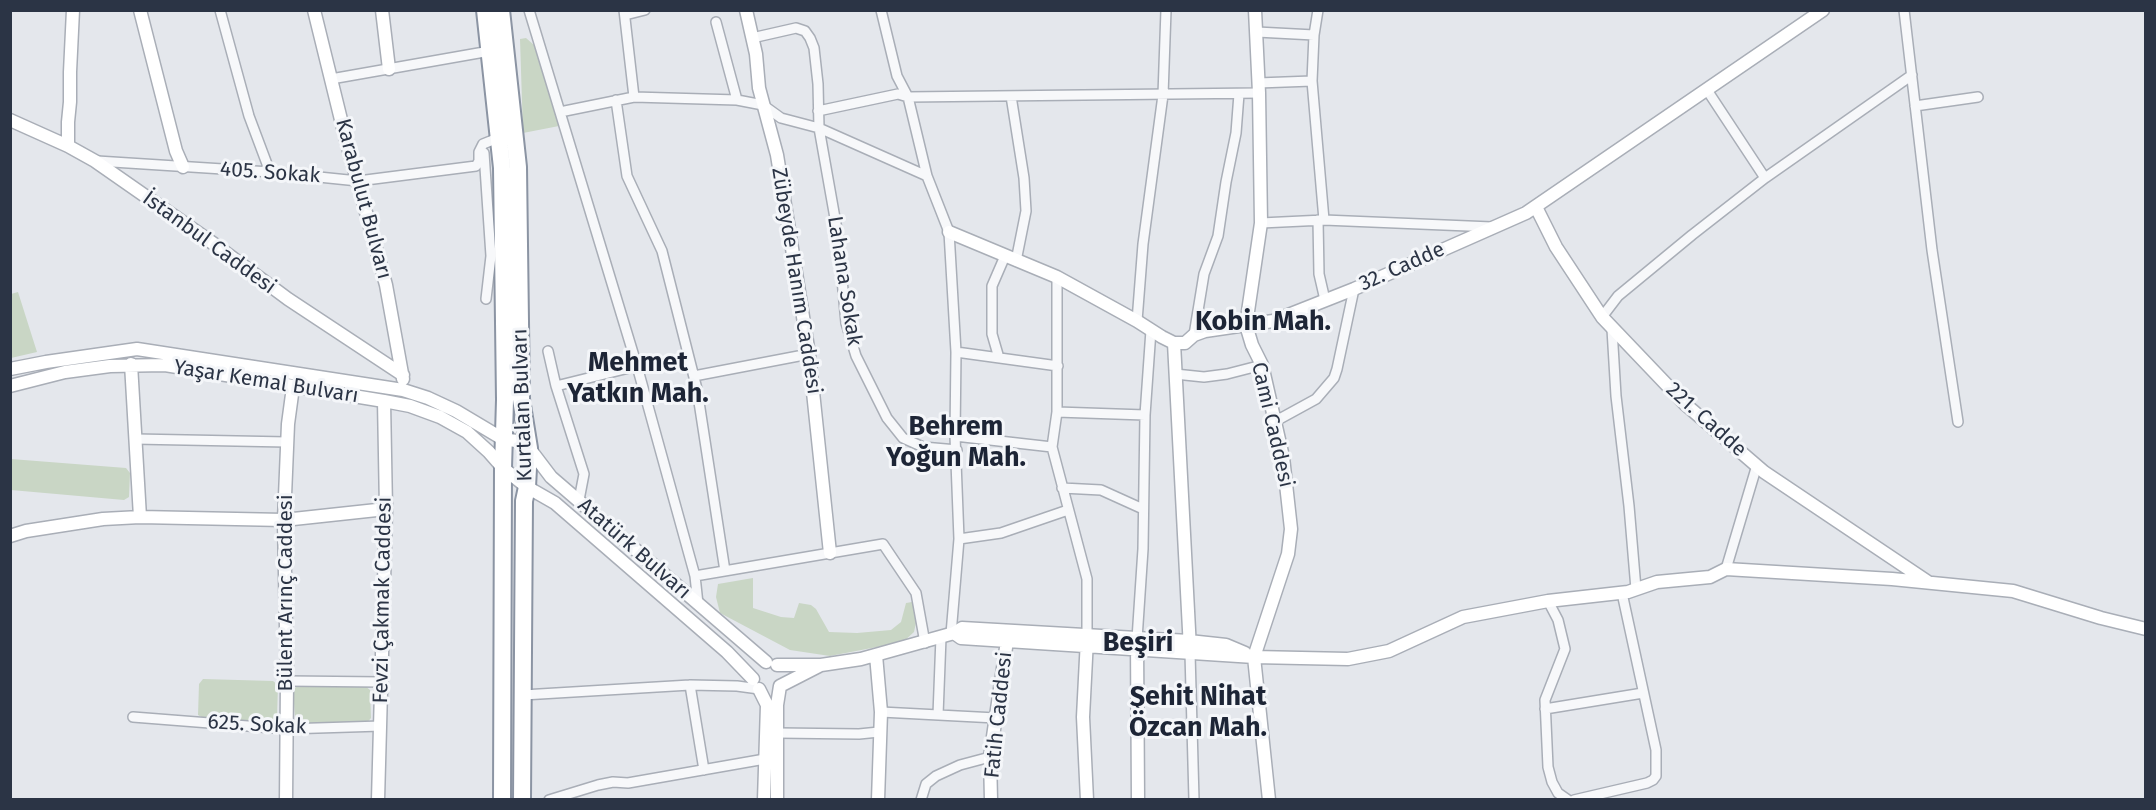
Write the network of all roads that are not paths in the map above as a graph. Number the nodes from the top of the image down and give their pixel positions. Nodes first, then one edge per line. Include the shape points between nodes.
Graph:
1 (73, 10) edge
2 (140, 10) edge
3 (220, 10) edge
4 (314, 10) edge
5 (382, 10) edge
6 (485, 10) edge
7 (501, 10) edge
8 (529, 10) edge
9 (645, 10) edge
10 (746, 10) edge
11 (881, 10) edge
12 (1166, 10) edge
13 (1255, 10) edge
14 (1318, 10) edge
15 (1823, 10) edge
16 (1904, 10) edge
17 (624, 13) edge
18 (716, 22) dead end
19 (1257, 32) junction
20 (1314, 35) junction
21 (752, 38) junction
22 (490, 51) junction
23 (389, 69) junction
24 (1912, 75) junction
25 (331, 79) junction
26 (1312, 81) junction
27 (1258, 88) junction
28 (1707, 90) junction
29 (1239, 94) junction
30 (1163, 95) junction
31 (1011, 96) junction
32 (634, 97) junction
33 (909, 98) junction
34 (1978, 98) dead end
35 (616, 100) junction
36 (737, 100) junction
37 (763, 105) junction
38 (1915, 106) junction
39 (560, 111) junction
40 (818, 111) junction
41 (10, 120) edge
42 (819, 128) junction
43 (491, 141) junction
44 (68, 146) junction
45 (95, 161) junction
46 (183, 167) junction
47 (270, 172) junction
48 (927, 176) junction
49 (1765, 178) junction
50 (358, 181) junction
51 (1536, 207) junction
52 (1321, 220) junction
53 (1261, 223) junction
54 (1494, 227) junction
55 (949, 232) junction
56 (1011, 259) junction
57 (1057, 277) junction
58 (1354, 289) junction
59 (486, 299) dead end
60 (1325, 300) junction
61 (1602, 317) junction
62 (1137, 321) junction
63 (1246, 325) junction
64 (1612, 329) junction
65 (1151, 330) junction
66 (1194, 335) junction
67 (1174, 343) junction
68 (548, 351) dead end
69 (956, 352) junction
70 (809, 354) junction
71 (999, 358) junction
72 (131, 364) junction
73 (1262, 365) junction
74 (637, 366) junction
75 (1058, 366) junction
76 (10, 369) edge
77 (1175, 374) junction
78 (403, 375) junction
79 (693, 376) junction
80 (10, 386) edge
81 (556, 386) junction
82 (293, 387) junction
83 (403, 390) junction
84 (384, 401) junction
85 (1057, 412) junction
86 (1145, 415) junction
87 (1274, 422) junction
88 (1958, 422) dead end
89 (955, 436) junction
90 (135, 439) junction
91 (503, 439) junction
92 (287, 442) junction
93 (1052, 447) junction
94 (529, 448) junction
95 (957, 450) junction
96 (1757, 465) junction
97 (503, 468) junction
98 (528, 487) junction
99 (1062, 488) junction
100 (579, 500) junction
101 (386, 509) junction
102 (1143, 509) junction
103 (1068, 510) junction
104 (140, 517) junction
105 (284, 520) junction
106 (10, 536) edge
107 (959, 539) junction
108 (830, 553) junction
109 (1726, 569) junction
110 (725, 571) junction
111 (695, 576) junction
112 (1929, 583) junction
113 (1636, 589) junction
114 (1622, 593) junction
115 (1548, 601) junction
116 (698, 604) junction
117 (2145, 629) edge
118 (949, 635) junction
119 (1008, 635) junction
120 (1087, 641) junction
121 (925, 642) junction
122 (1137, 644) junction
123 (1190, 647) junction
124 (876, 655) junction
125 (1254, 657) junction
126 (771, 663) junction
127 (821, 665) junction
128 (287, 681) junction
129 (382, 682) junction
130 (756, 684) junction
131 (690, 685) junction
132 (780, 686) junction
133 (1643, 693) junction
134 (523, 695) junction
135 (1545, 709) junction
136 (881, 712) junction
137 (938, 715) junction
138 (134, 717) dead end
139 (996, 718) junction
140 (381, 726) junction
141 (286, 729) junction
142 (879, 732) junction
143 (778, 733) junction
144 (990, 757) junction
145 (765, 759) junction
146 (704, 770) junction
147 (286, 800) edge
148 (378, 800) edge
149 (502, 800) edge
150 (522, 800) edge
151 (549, 800) edge
152 (764, 800) edge
153 (777, 800) edge
154 (878, 800) edge
155 (921, 800) edge
156 (991, 800) edge
157 (1087, 800) edge
158 (1138, 800) edge
159 (1194, 800) edge
160 (1269, 800) edge
161 (1568, 800) edge
162 (1574, 800) edge

1 - 44 street
2 - 46 street
3 - 47 street via 249,116
4 - 25 street, Karabulut Bulvarı
5 - 23 street
6 - 22 highway, Kurtalan Bulvarı
7 - 94 highway, Kurtalan Bulvarı via 518,167 521,399
8 - 39 street
9 - 17 street
10 - 21 street, Zübeyde Hanım Caddesi
11 - 33 street via 897,76
12 - 30 street
13 - 19 street, Cami Caddesi
14 - 20 street
15 - 28 street, 32. Cadde
16 - 24 street
17 - 32 street
18 - 36 street
19 - 20 street
19 - 27 street, Cami Caddesi
20 - 26 street
21 - 37 street, Zübeyde Hanım Caddesi
21 - 40 street, Lahana Sokak via 796,28 805,31 814,48
22 - 23 street
22 - 43 highway, Kurtalan Bulvarı
23 - 25 street
24 - 38 street
24 - 49 street
25 - 50 street, Karabulut Bulvarı
26 - 27 street
26 - 52 street
27 - 29 street
27 - 53 street, Cami Caddesi
28 - 49 street
28 - 51 street, 32. Cadde
29 - 30 street
29 - 66 street via 1218,236 1204,274
30 - 31 street
30 - 62 street
31 - 33 street
31 - 56 street via 1026,211
32 - 35 street
32 - 36 street
33 - 40 street via 898,94
33 - 48 street
34 - 38 street
35 - 39 street
35 - 79 street via 627,176 662,251
36 - 37 street
37 - 42 street via 781,118
37 - 70 street, Zübeyde Hanım Caddesi via 777,155
38 - 88 street
39 - 74 street
40 - 42 street, Lahana Sokak
41 - 44 street, İstanbul Caddesi
42 - 48 street
42 - 95 street, Lahana Sokak via 837,235 846,323 856,356 886,418 903,438 923,447
43 - 50 street, 405. Sokak via 479,152 476,166
43 - 59 street via 491,256
43 - 91 highway, Kurtalan Bulvarı via 502,168
44 - 45 street, İstanbul Caddesi
45 - 46 street, 405. Sokak
45 - 78 street, İstanbul Caddesi via 288,299
46 - 47 street, 405. Sokak
47 - 50 street, 405. Sokak
48 - 55 street
49 - 61 street via 1618,296
50 - 78 street, Karabulut Bulvarı via 386,285
51 - 54 street, 32. Cadde
51 - 61 street, 221. Cadde via 1556,247
52 - 53 street
52 - 54 street
52 - 60 street via 1319,274
53 - 63 street, Cami Caddesi
54 - 58 street, 32. Cadde
55 - 56 street
55 - 69 street
56 - 57 street
56 - 71 street via 992,286 992,334
57 - 62 street
57 - 75 street
58 - 60 street, 32. Cadde
58 - 87 street via 1334,378 1316,399
60 - 63 street, 32. Cadde via 1273,321
61 - 64 street, 221. Cadde
62 - 65 street
63 - 66 street, 32. Cadde
63 - 73 street, Cami Caddesi
64 - 96 street, 221. Cadde via 1685,404
64 - 113 street
65 - 67 street
65 - 86 street
66 - 67 street, 32. Cadde via 1185,343
67 - 77 street
68 - 81 street
69 - 71 street
69 - 89 street
70 - 79 street
70 - 108 street, Zübeyde Hanım Caddesi
71 - 75 street
72 - 80 street, Yaşar Kemal Bulvarı via 65,372
72 - 82 street, Yaşar Kemal Bulvarı via 165,365
72 - 90 street
73 - 77 street via 1204,377
73 - 87 street, Cami Caddesi
74 - 81 street
74 - 111 street
75 - 85 street
76 - 83 street, Yaşar Kemal Bulvarı via 137,349
77 - 123 street
78 - 83 street, Karabulut Bulvarı
79 - 110 street
81 - 100 street via 584,474
82 - 84 street, Yaşar Kemal Bulvarı
82 - 92 street, Bülent Arınç Caddesi
83 - 91 street, Yaşar Kemal Bulvarı via 456,411
84 - 97 street, Yaşar Kemal Bulvarı via 440,417 467,432
84 - 101 street, Fevzi Çakmak Caddesi
85 - 86 street
85 - 93 street
86 - 102 street
87 - 125 street, Cami Caddesi via 1283,457 1291,529 1288,554
89 - 93 street
89 - 95 street
90 - 92 street
90 - 104 street
91 - 94 street
91 - 97 highway, Kurtalan Bulvarı
92 - 105 street, Bülent Arınç Caddesi
93 - 99 street
94 - 98 highway, Kurtalan Bulvarı
94 - 100 street, Atatürk Bulvarı via 551,477
95 - 107 street
96 - 109 street
96 - 112 street, 221. Cadde
97 - 98 street, Atatürk Bulvarı
97 - 149 highway, Kurtalan Bulvarı
98 - 130 street, Atatürk Bulvarı via 555,503 727,652
98 - 134 highway, Kurtalan Bulvarı via 524,501
99 - 102 street via 1101,489
99 - 103 street
100 - 116 street, Atatürk Bulvarı
101 - 105 street
101 - 129 street, Fevzi Çakmak Caddesi
102 - 122 street
103 - 107 street via 1001,533
103 - 120 street via 1087,579
104 - 105 street
104 - 106 street via 94,520
105 - 128 street, Bülent Arınç Caddesi
107 - 118 street
108 - 110 street
108 - 121 street via 883,544 916,593
109 - 112 street
109 - 113 street via 1710,577 1657,582
110 - 111 street
111 - 116 street
112 - 117 street via 2013,591
113 - 114 street
114 - 115 street
114 - 133 street
115 - 125 street via 1463,617 1389,651 1348,659
115 - 135 street via 1558,620 1565,649
116 - 126 street, Atatürk Bulvarı
118 - 119 street
118 - 121 street
118 - 137 street
119 - 120 street
119 - 139 street, Fatih Caddesi
120 - 122 street
120 - 157 street via 1083,717
121 - 124 street
122 - 123 street
122 - 158 street
123 - 125 street
123 - 159 street
124 - 127 street
124 - 136 street
125 - 160 street, Cami Caddesi
126 - 127 street
126 - 130 street via 761,663 755,670
126 - 132 street via 782,672
127 - 132 street
128 - 129 street
128 - 141 street, Bülent Arınç Caddesi
129 - 140 street, Fevzi Çakmak Caddesi
130 - 131 street
130 - 132 street via 768,692
130 - 145 street, Atatürk Bulvarı via 767,705
131 - 134 street
131 - 146 street
132 - 143 street
133 - 135 street
133 - 162 street via 1656,750 1656,776 1647,783
134 - 150 highway, Kurtalan Bulvarı
135 - 161 street via 1548,767 1558,793
136 - 137 street
136 - 142 street
137 - 139 street
138 - 141 street, 625. Sokak
139 - 144 street, Fatih Caddesi
140 - 141 street, 625. Sokak
140 - 148 street, Fevzi Çakmak Caddesi
141 - 147 street, Bülent Arınç Caddesi
142 - 143 street
142 - 154 street
143 - 153 street
144 - 155 street via 936,776 926,784
144 - 156 street, Fatih Caddesi
145 - 146 street
145 - 152 street, Atatürk Bulvarı
146 - 151 street via 613,782

